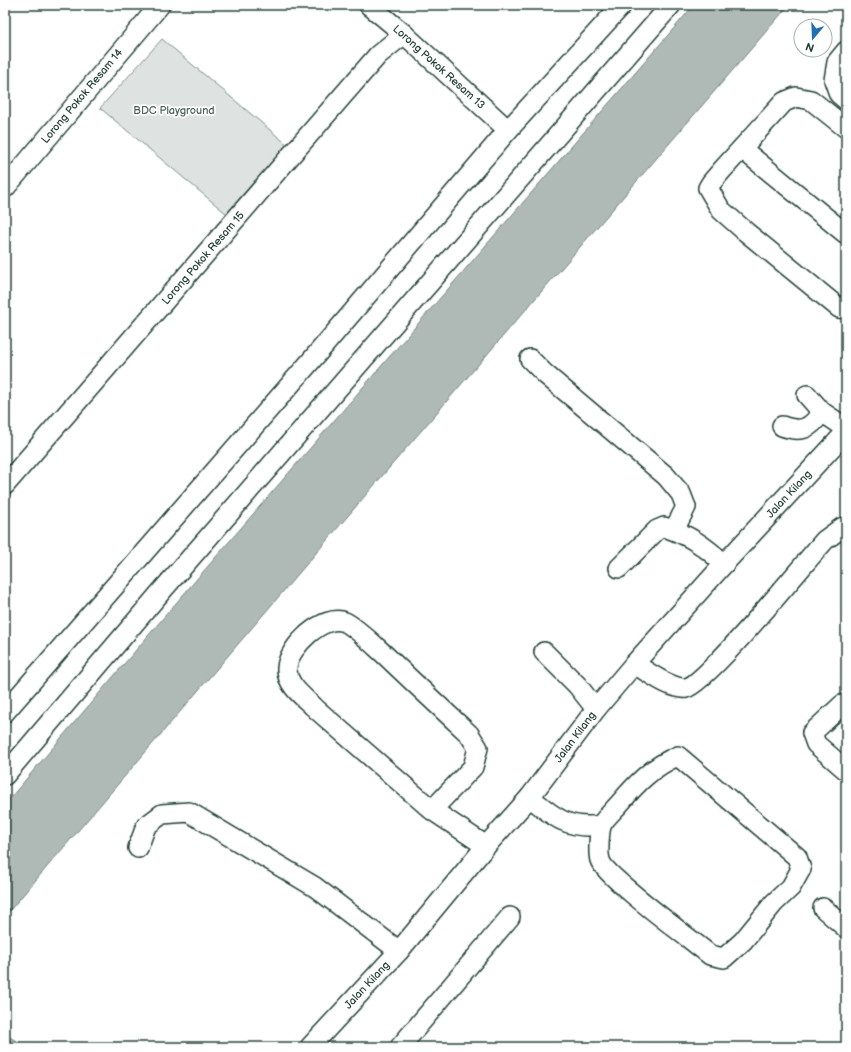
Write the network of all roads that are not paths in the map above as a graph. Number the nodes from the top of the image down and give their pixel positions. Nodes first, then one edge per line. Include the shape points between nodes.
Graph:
1 (160, 5) edge
2 (369, 5) edge
3 (622, 5) edge
4 (671, 5) edge
5 (404, 34) junction
6 (846, 51) edge
7 (846, 100) edge
8 (846, 128) edge
9 (508, 130) junction
10 (742, 149) junction
11 (5, 188) edge
12 (846, 234) edge
13 (846, 309) edge
14 (530, 359) dead end
15 (807, 395) dead end
16 (822, 412) junction
17 (782, 426) dead end
18 (846, 428) edge
19 (846, 432) edge
20 (5, 485) edge
21 (846, 527) edge
22 (674, 530) junction
23 (724, 564) junction
24 (619, 568) dead end
25 (544, 652) dead end
26 (634, 664) junction
27 (846, 704) edge
28 (596, 709) junction
29 (5, 712) edge
30 (846, 770) edge
31 (5, 775) edge
32 (530, 797) junction
33 (432, 810) junction
34 (601, 825) junction
35 (486, 846) junction
36 (138, 848) dead end
37 (823, 908) dead end
38 (510, 917) dead end
39 (846, 928) edge
40 (399, 951) junction
41 (310, 1047) edge
42 (400, 1047) edge

1 - 11 street, Lorong Pokok Resam 14
2 - 5 street, Lorong Pokok Resam 13
3 - 9 street
4 - 31 street
5 - 9 street, Lorong Pokok Resam 13
5 - 20 street, Lorong Pokok Resam 15 via 378,55
6 - 7 street via 837,62 834,80 839,94
8 - 10 street via 811,100 796,97 784,102
9 - 29 street via 305,368
10 - 12 street
10 - 13 street via 708,188 721,210 838,308
14 - 22 street via 666,476 681,494 686,508
15 - 16 street
16 - 17 street via 816,421 804,430 792,430
16 - 18 street
19 - 23 street, Jalan Kilang
21 - 26 street via 825,540 719,661 687,688 675,687
22 - 23 street via 704,546
22 - 24 street via 664,527 657,530
23 - 26 street, Jalan Kilang
25 - 28 street via 577,685
26 - 28 street, Jalan Kilang
27 - 30 street via 812,733 816,744
28 - 32 street, Jalan Kilang
32 - 34 street via 563,822 588,827
32 - 35 street, Jalan Kilang
33 - 33 street via 316,709 290,682 287,669 289,656 312,631 336,620 346,622 469,734 478,748 473,767
33 - 35 street
34 - 34 street via 599,850 600,861 605,870 710,955 724,958 743,941 774,903 791,887 801,869 797,857 678,756 648,773
35 - 40 street, Jalan Kilang
36 - 40 street via 146,826 162,814 189,812 316,887
37 - 39 street
38 - 42 street
40 - 41 street, Jalan Kilang

